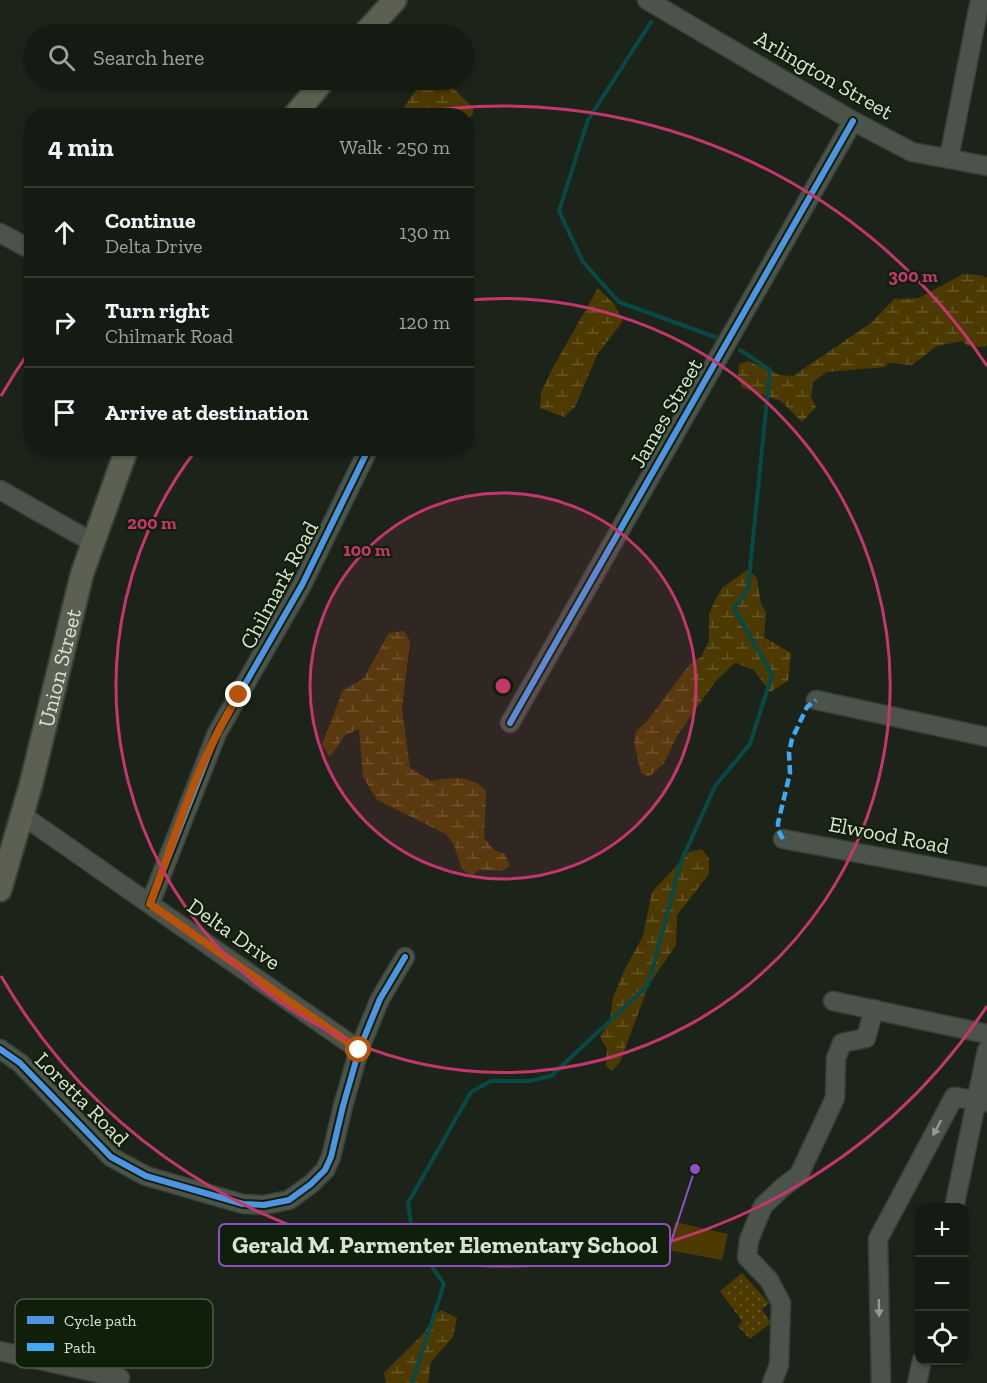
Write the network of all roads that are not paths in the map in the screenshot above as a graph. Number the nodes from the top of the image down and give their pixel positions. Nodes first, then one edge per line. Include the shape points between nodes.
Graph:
1 (395, 0) edge
2 (647, 0) edge
3 (980, 0) edge
4 (372, 24) edge
5 (316, 90) edge
6 (301, 108) edge
7 (853, 121) junction
8 (949, 158) junction
9 (987, 166) edge
10 (0, 233) edge
11 (24, 246) edge
12 (124, 456) edge
13 (365, 456) edge
14 (0, 490) edge
15 (92, 542) junction
16 (816, 700) dead end
17 (510, 723) dead end
18 (987, 737) edge
19 (22, 815) junction
20 (783, 839) dead end
21 (987, 877) edge
22 (0, 890) edge
23 (150, 904) junction
24 (405, 957) dead end
25 (833, 1001) dead end
26 (874, 1009) junction
27 (987, 1034) edge
28 (0, 1049) edge
29 (359, 1050) junction
30 (987, 1050) edge
31 (982, 1101) edge
32 (955, 1203) edge
33 (0, 1351) edge
34 (15, 1354) edge
35 (921, 1365) edge
36 (76, 1368) edge
37 (120, 1378) dead end
38 (772, 1383) edge
39 (881, 1383) edge
40 (917, 1383) edge

1 - 4 main road
2 - 7 street, Arlington Street
3 - 8 street
5 - 6 main road
7 - 8 street, Arlington Street via 912,152
7 - 17 street, James Street
8 - 9 street, Arlington Street
10 - 11 street
12 - 15 main road, Union Street
13 - 23 street, Chilmark Road via 302,585 217,733
14 - 15 street
15 - 19 main road, Union Street
16 - 18 street
19 - 22 main road, Union Street
19 - 23 street, Delta Drive
20 - 21 street, Elwood Road
23 - 29 street, Delta Drive
24 - 29 street via 380,999
25 - 26 street
26 - 27 street
26 - 38 street via 866,1038 842,1043 836,1058 835,1098 799,1175 763,1206 749,1240 747,1257 770,1280 781,1303 779,1365
28 - 29 street, Loretta Road via 20,1063 111,1157 146,1176 243,1204 264,1205 289,1200 325,1170
30 - 31 street
31 - 32 street
31 -> 39 street via 954,1097 878,1239
33 - 34 street
35 - 40 street
36 - 37 street

